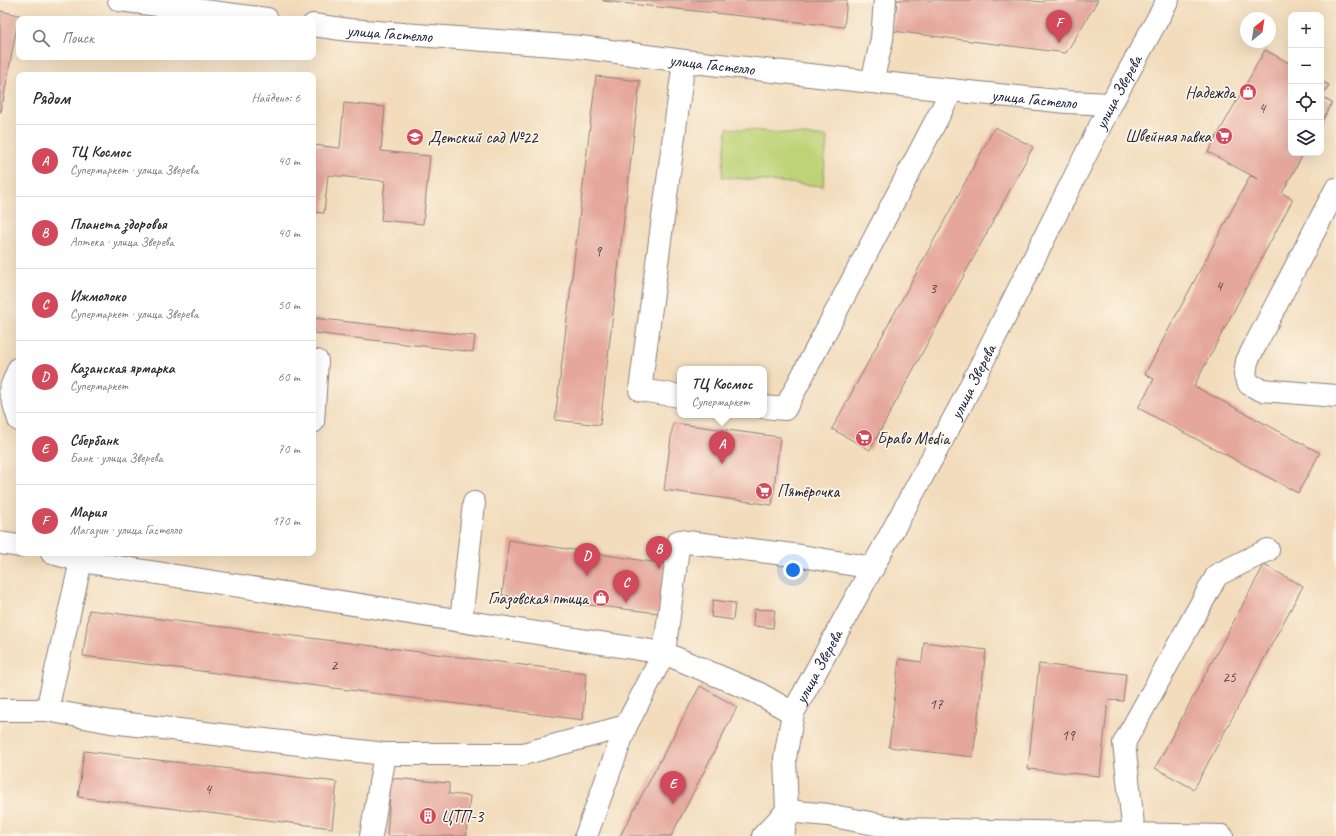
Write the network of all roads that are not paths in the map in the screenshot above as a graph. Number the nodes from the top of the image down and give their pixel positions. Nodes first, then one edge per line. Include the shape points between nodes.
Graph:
1 (119, 0) edge
2 (885, 0) edge
3 (1168, 0) edge
4 (244, 16) edge
5 (316, 25) edge
6 (684, 61) junction
7 (872, 82) junction
8 (952, 90) junction
9 (1111, 104) junction
10 (1336, 189) edge
11 (316, 361) edge
12 (16, 375) edge
13 (316, 376) edge
14 (677, 396) edge
15 (1336, 396) edge
16 (767, 407) edge
17 (16, 410) edge
18 (474, 503) dead end
19 (0, 543) edge
20 (16, 546) edge
21 (1268, 550) dead end
22 (64, 556) edge
23 (81, 561) junction
24 (873, 568) junction
25 (461, 621) junction
26 (664, 653) junction
27 (0, 710) edge
28 (48, 710) junction
29 (793, 713) junction
30 (626, 726) junction
31 (386, 754) junction
32 (787, 811) junction
33 (893, 833) edge
34 (1134, 834) junction
35 (372, 836) edge
36 (586, 836) edge
37 (763, 836) edge
38 (783, 836) edge
39 (1222, 836) edge

1 - 4 main road
2 - 7 main road via 882,39
3 - 9 main road, улица Зверева
5 - 6 main road, улица Гастелло via 580,47
6 - 7 main road, улица Гастелло
6 - 14 main road via 640,390
7 - 8 main road, улица Гастелло
8 - 9 main road, улица Гастелло
8 - 16 main road via 785,410
9 - 24 main road, улица Зверева via 960,407
10 - 15 main road via 1247,361 1245,375 1249,384 1261,390
11 - 13 main road
12 - 17 main road via 10,390
18 - 25 main road
19 - 20 main road
21 - 34 main road via 1217,575 1124,743
22 - 23 main road
23 - 25 main road
23 - 28 main road
24 - 26 main road via 680,541
24 - 29 main road, улица Зверева
25 - 26 main road
26 - 29 main road via 758,694
26 - 30 main road
27 - 28 main road
28 - 31 main road via 111,722
29 - 32 main road, улица Зверева via 785,758
30 - 31 main road via 523,754
30 - 36 main road
31 - 35 main road
32 - 33 main road via 828,815
32 - 37 main road
32 - 38 main road, улица Зверева
33 - 34 main road
34 - 39 main road

